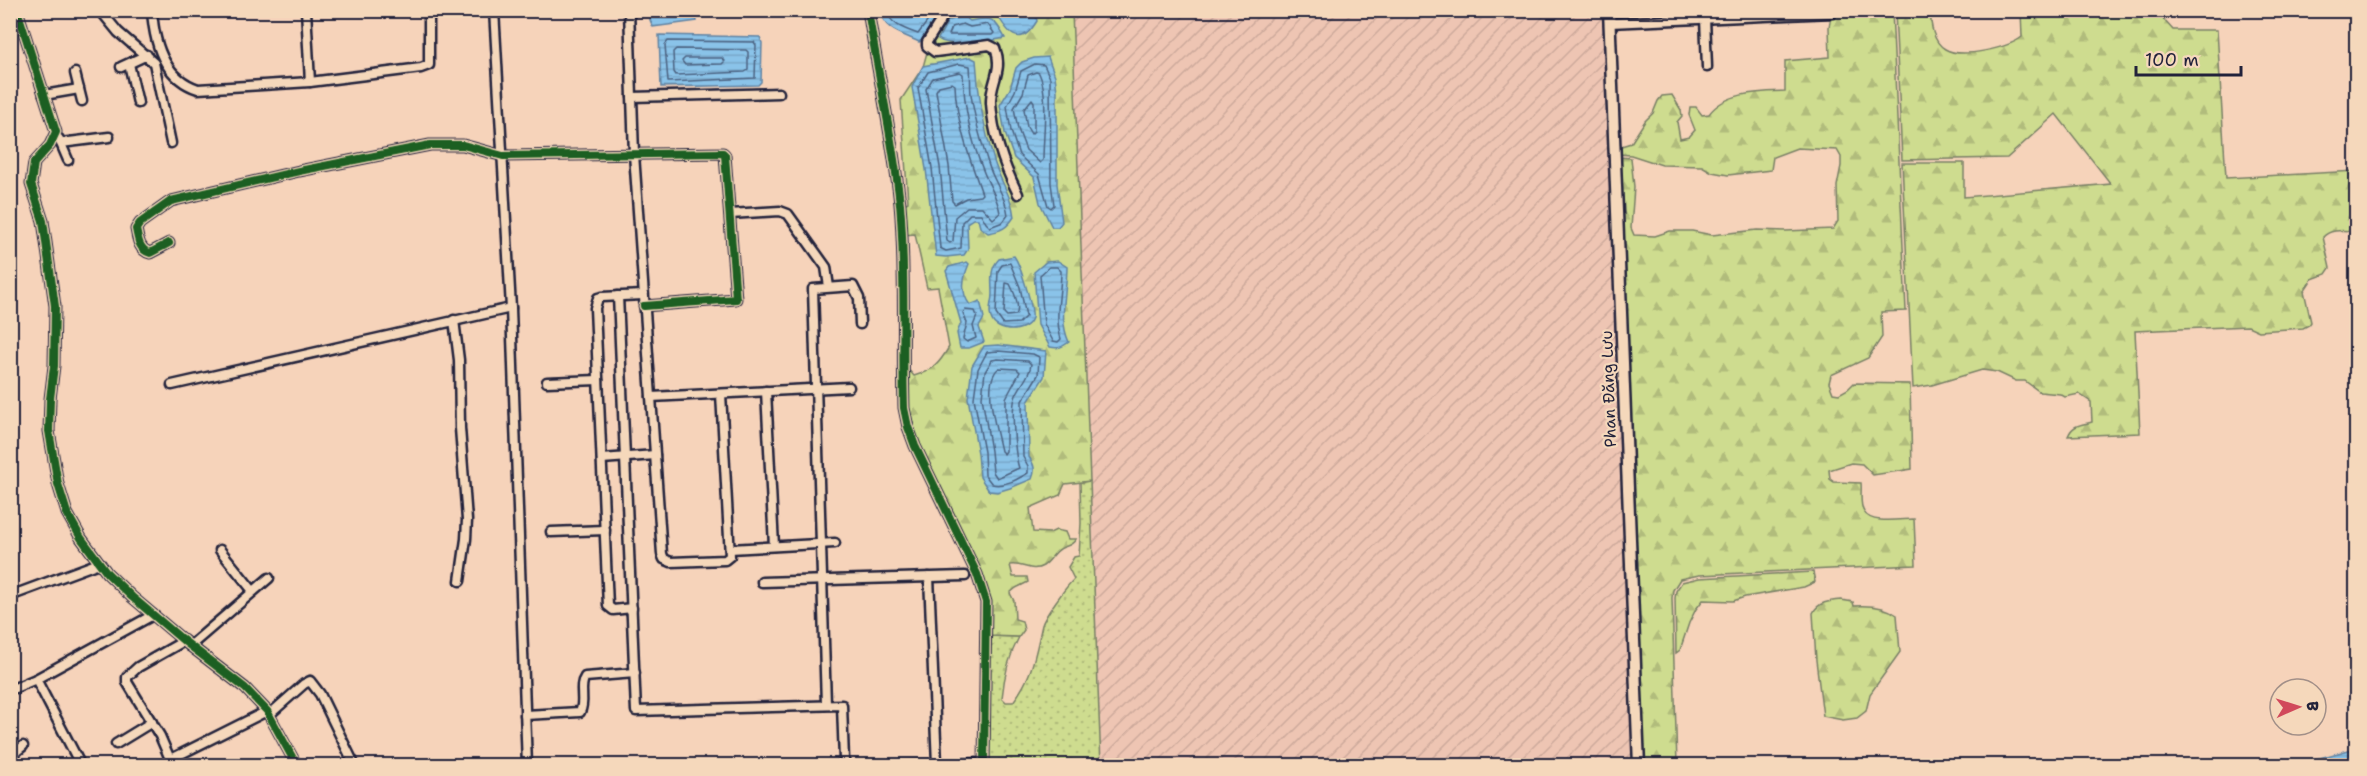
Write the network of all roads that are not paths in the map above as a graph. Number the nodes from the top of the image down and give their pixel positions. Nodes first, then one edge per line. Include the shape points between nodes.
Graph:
1 (17, 10) edge
2 (100, 10) edge
3 (152, 10) edge
4 (306, 10) edge
5 (429, 10) edge
6 (494, 10) edge
7 (629, 10) edge
8 (868, 10) edge
9 (947, 10) edge
10 (1609, 10) edge
11 (1773, 13) edge
12 (1832, 13) dead end
13 (1726, 14) edge
14 (1705, 18) junction
15 (1610, 23) junction
16 (147, 55) junction
17 (1707, 67) dead end
18 (75, 73) dead end
19 (310, 82) junction
20 (79, 89) junction
21 (779, 93) dead end
22 (44, 94) junction
23 (632, 98) junction
24 (82, 100) dead end
25 (138, 103) dead end
26 (56, 132) junction
27 (109, 137) dead end
28 (61, 143) junction
29 (171, 143) dead end
30 (634, 154) junction
31 (503, 156) junction
32 (68, 160) dead end
33 (1018, 194) dead end
34 (730, 214) junction
35 (169, 243) dead end
36 (829, 286) junction
37 (644, 294) junction
38 (618, 296) junction
39 (644, 306) junction
40 (511, 308) junction
41 (454, 320) junction
42 (860, 324) dead end
43 (598, 380) junction
44 (547, 382) dead end
45 (172, 385) dead end
46 (849, 387) dead end
47 (815, 389) junction
48 (766, 391) junction
49 (721, 394) junction
50 (651, 397) junction
51 (655, 455) junction
52 (625, 457) junction
53 (602, 459) junction
54 (605, 530) junction
55 (551, 532) dead end
56 (835, 543) dead end
57 (820, 544) junction
58 (774, 546) junction
59 (730, 549) junction
60 (220, 550) dead end
61 (99, 563) junction
62 (965, 576) dead end
63 (929, 577) junction
64 (269, 578) dead end
65 (822, 580) junction
66 (459, 581) dead end
67 (762, 582) dead end
68 (253, 591) junction
69 (10, 596) edge
70 (632, 608) junction
71 (153, 615) junction
72 (187, 643) junction
73 (635, 673) junction
74 (36, 679) junction
75 (10, 690) edge
76 (826, 704) junction
77 (268, 713) junction
78 (525, 715) junction
79 (152, 722) junction
80 (116, 744) dead end
81 (23, 746) dead end
82 (10, 757) edge
83 (172, 762) edge
84 (937, 764) edge
85 (985, 764) edge
86 (81, 765) edge
87 (297, 765) edge
88 (355, 765) edge
89 (527, 765) edge
90 (846, 765) edge
91 (894, 765) edge
92 (1639, 765) edge

1 - 22 street
2 - 16 street via 118,32
3 - 19 street via 161,54 168,68 187,85 198,89
4 - 19 street
5 - 19 street via 429,65
6 - 31 street
7 - 23 street
8 - 85 street via 900,206 904,408 915,446 977,574 986,602
9 - 33 street via 927,46 935,52 989,45 995,48 999,66 991,103 999,147
10 - 15 street, Phan Đăng Lưu
11 - 12 street
11 - 13 street
13 - 14 street
14 - 15 street
14 - 17 street
15 - 92 street, Phan Đăng Lưu
16 - 25 street via 125,65
16 - 29 street via 154,63
18 - 20 street
20 - 22 street
20 - 24 street
21 - 23 street
22 - 26 street
23 - 30 street
26 - 28 street
26 - 61 street via 34,163 31,184 43,221 54,306 49,431 67,513
27 - 28 street
28 - 32 street
30 - 31 street
30 - 34 street via 723,153
30 - 37 street
31 - 35 street via 463,145 430,145 171,201 136,229 145,252
31 - 40 street
34 - 36 street via 788,214 826,267
34 - 39 street via 736,299
36 - 42 street via 853,286
36 - 47 street via 814,287 812,291
37 - 38 street
37 - 39 street
38 - 43 street via 602,297 596,302
38 - 52 street
39 - 50 street
40 - 41 street
40 - 78 street
41 - 45 street
41 - 66 street via 466,511
43 - 44 street
43 - 53 street
46 - 47 street
47 - 48 street
47 - 57 street
48 - 49 street
48 - 58 street
49 - 50 street
49 - 59 street
50 - 51 street
51 - 52 street
51 - 59 street via 664,559 725,560
52 - 53 street
52 - 70 street
53 - 54 street
54 - 55 street
54 - 70 street via 608,606 613,610
56 - 57 street
57 - 58 street
57 - 65 street
58 - 59 street
60 - 68 street
61 - 69 street
61 - 71 street
62 - 63 street
63 - 65 street
63 - 84 street
64 - 68 street
65 - 67 street
65 - 76 street
68 - 72 street
70 - 73 street
71 - 72 street
71 - 74 street
72 - 77 street via 245,688
72 - 79 street via 138,667 127,677
73 - 76 street via 636,711
73 - 78 street via 585,677 580,712
74 - 75 street
74 - 86 street
76 - 90 street via 842,705
77 - 83 street
77 - 87 street
77 - 88 street via 310,681
78 - 89 street
79 - 80 street
79 - 83 street
81 - 82 street
84 - 85 street
84 - 91 street

